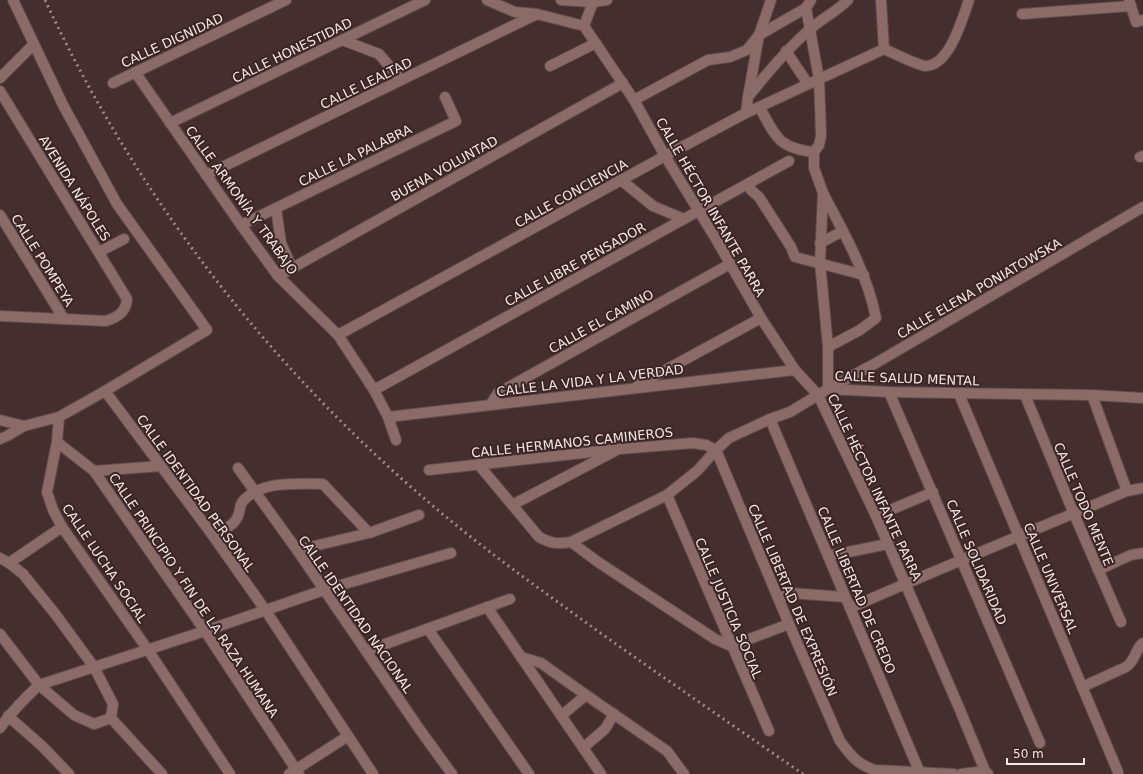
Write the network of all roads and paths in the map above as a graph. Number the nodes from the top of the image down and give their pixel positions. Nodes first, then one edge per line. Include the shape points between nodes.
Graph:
1 (13, 0) edge
2 (286, 0) edge
3 (425, 0) edge
4 (487, 0) edge
5 (561, 0) edge
6 (607, 0) edge
7 (771, 0) edge
8 (848, 0) edge
9 (880, 0) edge
10 (970, 0) edge
11 (593, 2) junction
12 (1130, 3) edge
13 (809, 4) edge
14 (537, 14) junction
15 (1022, 14) dead end
16 (1140, 21) edge
17 (584, 26) junction
18 (809, 29) junction
19 (759, 35) junction
20 (342, 40) junction
21 (596, 43) junction
22 (33, 45) junction
23 (884, 49) junction
24 (786, 51) junction
25 (550, 66) dead end
26 (135, 72) junction
27 (0, 78) edge
28 (818, 79) junction
29 (401, 80) junction
30 (623, 82) junction
31 (113, 83) dead end
32 (808, 84) junction
33 (0, 91) edge
34 (445, 97) dead end
35 (748, 97) junction
36 (634, 100) junction
37 (760, 108) junction
38 (746, 114) junction
39 (170, 123) junction
40 (814, 152) junction
41 (665, 156) junction
42 (789, 161) dead end
43 (206, 175) junction
44 (621, 180) junction
45 (748, 184) junction
46 (823, 193) junction
47 (1143, 207) edge
48 (276, 208) junction
49 (699, 211) junction
50 (0, 214) edge
51 (684, 219) junction
52 (241, 225) junction
53 (843, 231) junction
54 (124, 238) dead end
55 (820, 244) junction
56 (99, 252) junction
57 (820, 262) junction
58 (730, 264) junction
59 (292, 268) junction
60 (864, 275) junction
61 (278, 276) junction
62 (0, 316) edge
63 (761, 318) junction
64 (64, 319) junction
65 (338, 335) junction
66 (828, 347) junction
67 (795, 370) junction
68 (633, 388) junction
69 (828, 389) junction
70 (374, 390) junction
71 (105, 391) junction
72 (889, 392) junction
73 (959, 394) junction
74 (818, 395) junction
75 (1025, 395) junction
76 (1092, 396) junction
77 (1143, 398) edge
78 (490, 405) junction
79 (59, 417) junction
80 (388, 417) junction
81 (770, 419) junction
82 (0, 420) edge
83 (24, 426) junction
84 (0, 439) edge
85 (396, 440) dead end
86 (57, 442) junction
87 (620, 449) junction
88 (716, 450) junction
89 (478, 464) junction
90 (161, 466) junction
91 (238, 468) dead end
92 (429, 470) dead end
93 (94, 471) junction
94 (1143, 488) edge
95 (254, 491) junction
96 (1127, 491) junction
97 (933, 492) junction
98 (667, 495) junction
99 (512, 505) junction
100 (1074, 514) junction
101 (419, 516) dead end
102 (876, 516) junction
103 (62, 527) junction
104 (211, 533) junction
105 (369, 533) junction
106 (1019, 537) junction
107 (571, 542) junction
108 (888, 544) junction
109 (297, 550) junction
110 (451, 553) dead end
111 (1143, 553) edge
112 (828, 556) junction
113 (4, 561) edge
114 (962, 561) junction
115 (1098, 570) junction
116 (905, 583) junction
117 (324, 590) junction
118 (845, 596) junction
119 (510, 599) dead end
120 (779, 599) junction
121 (487, 607) junction
122 (850, 608) junction
123 (266, 611) junction
124 (1121, 622) dead end
125 (789, 624) junction
126 (428, 629) junction
127 (205, 631) junction
128 (0, 634) edge
129 (1143, 643) edge
130 (731, 646) junction
131 (148, 650) junction
132 (366, 650) junction
133 (521, 656) junction
134 (94, 668) junction
135 (39, 686) junction
136 (1082, 687) junction
137 (586, 695) junction
138 (614, 714) junction
139 (8, 716) junction
140 (561, 716) junction
141 (111, 718) junction
142 (0, 728) edge
143 (769, 731) dead end
144 (348, 736) junction
145 (1040, 743) dead end
146 (583, 748) junction
147 (295, 772) edge
148 (1118, 772) dead end
149 (920, 773) junction
150 (986, 773) edge
151 (69, 774) edge
152 (162, 774) edge
153 (230, 774) edge
154 (373, 774) edge
155 (452, 774) edge
156 (529, 774) edge
157 (598, 774) edge
158 (684, 774) edge
159 (954, 774) edge
160 (961, 774) edge

1 - 22 street
2 - 26 street, CALLE DIGNIDAD
3 - 20 street, CALLE HONESTIDAD
4 - 14 street via 515,12
5 - 11 street
6 - 11 street
7 - 19 street
8 - 18 street
9 - 23 street
10 - 23 street via 949,50 931,65 923,66
11 - 17 street
12 - 15 street
12 - 16 street
13 - 18 street
13 - 19 street
14 - 17 street
14 - 29 street, CALLE LEALTAD
17 - 21 street, CALLE HÉCTOR INFANTE PARRA
18 - 24 street
18 - 28 street
19 - 35 street
19 - 36 street via 747,50 730,57 708,60
20 - 29 street via 379,54
20 - 39 street, CALLE HONESTIDAD
21 - 25 street
21 - 30 street, CALLE HÉCTOR INFANTE PARRA
22 - 27 street
22 - 71 street via 117,204 207,330
23 - 28 street, CALLE CONCIENCIA
24 - 32 street
24 - 35 street
26 - 31 street, CALLE DIGNIDAD
26 - 39 street, CALLE ARMONÍA Y TRABAJO
28 - 32 street, CALLE CONCIENCIA
28 - 40 street via 820,136 819,145
29 - 43 street, CALLE LEALTAD
30 - 36 street, CALLE HÉCTOR INFANTE PARRA
30 - 59 street, BUENA VOLUNTAD
32 - 37 street, CALLE CONCIENCIA
33 - 56 street, AVENIDA NÁPOLES
34 - 48 street, CALLE LA PALABRA via 456,121
35 - 38 street
36 - 41 street, CALLE HÉCTOR INFANTE PARRA
37 - 38 street, CALLE CONCIENCIA
37 - 40 street via 775,136 786,146
38 - 41 street, CALLE CONCIENCIA
39 - 43 street, CALLE ARMONÍA Y TRABAJO
40 - 46 street via 814,168
41 - 44 street, CALLE CONCIENCIA
41 - 49 street, CALLE HÉCTOR INFANTE PARRA
42 - 45 street, CALLE LIBRE PENSADOR
43 - 52 street, CALLE ARMONÍA Y TRABAJO
44 - 51 street via 653,206
44 - 65 street, CALLE CONCIENCIA
45 - 49 street, CALLE LIBRE PENSADOR
45 - 57 street via 796,257
46 - 53 street
46 - 55 street
47 - 69 street, CALLE ELENA PONIATOWSKA
48 - 52 street, CALLE LA PALABRA
48 - 59 street via 281,243
49 - 51 street, CALLE LIBRE PENSADOR
49 - 58 street, CALLE HÉCTOR INFANTE PARRA
50 - 64 street, CALLE POMPEYA
51 - 70 street, CALLE LIBRE PENSADOR
52 - 61 street, CALLE ARMONÍA Y TRABAJO
53 - 55 street
53 - 60 street
54 - 56 street
55 - 57 street
56 - 64 street, AVENIDA NÁPOLES via 127,299 126,307 115,318 106,321
57 - 60 street
57 - 66 street
58 - 63 street, CALLE HÉCTOR INFANTE PARRA
58 - 78 street, CALLE EL CAMINO via 498,393
59 - 61 street, BUENA VOLUNTAD
60 - 66 street via 876,318
61 - 65 street, CALLE ARMONÍA Y TRABAJO
62 - 64 street
63 - 67 street, CALLE HÉCTOR INFANTE PARRA
63 - 68 street
65 - 70 street, CALLE ARMONÍA Y TRABAJO
66 - 69 street
67 - 68 street, CALLE LA VIDA Y LA VERDAD
67 - 74 street, CALLE HÉCTOR INFANTE PARRA
68 - 78 street, CALLE LA VIDA Y LA VERDAD
69 - 72 street, CALLE SALUD MENTAL
69 - 74 street, CALLE SALUD MENTAL
70 - 80 street, CALLE ARMONÍA Y TRABAJO
71 - 79 street
71 - 90 street, CALLE IDENTIDAD PERSONAL
72 - 73 street, CALLE SALUD MENTAL
72 - 97 street, CALLE SOLIDARIDAD
73 - 75 street, CALLE SALUD MENTAL
73 - 106 street, CALLE UNIVERSAL
74 - 81 street, CALLE SALUD MENTAL via 790,412
74 - 102 street, CALLE HÉCTOR INFANTE PARRA
75 - 76 street, CALLE SALUD MENTAL
75 - 100 street, CALLE TODO MENTE
76 - 77 street, CALLE SALUD MENTAL
76 - 96 street
78 - 80 street, CALLE LA VIDA Y LA VERDAD
79 - 83 street
79 - 86 street, CALLE LUCHA SOCIAL
80 - 85 street, CALLE ARMONÍA Y TRABAJO
81 - 88 street, CALLE SALUD MENTAL via 729,438
81 - 112 street, CALLE LIBERTAD DE CREDO
82 - 83 street
83 - 84 street
86 - 93 street, CALLE PRINCIPIO Y FIN DE LA RAZA HUMANA
86 - 103 street, CALLE LUCHA SOCIAL via 47,492
87 - 88 street, CALLE HERMANOS CAMINEROS via 693,443
87 - 89 street, CALLE HERMANOS CAMINEROS
87 - 99 street
88 - 98 street, CALLE SALUD MENTAL via 697,471
88 - 120 street, CALLE LIBERTAD DE EXPRESIÓN
89 - 92 street, CALLE HERMANOS CAMINEROS
89 - 99 street
90 - 93 street
90 - 104 street, CALLE IDENTIDAD PERSONAL
91 - 95 street, CALLE IDENTIDAD NACIONAL
93 - 127 street, CALLE PRINCIPIO Y FIN DE LA RAZA HUMANA
94 - 96 street
95 - 104 street via 242,502 235,522 227,528
95 - 105 street via 286,483 323,484
95 - 109 street, CALLE IDENTIDAD NACIONAL
96 - 100 street
97 - 102 street
97 - 114 street, CALLE SOLIDARIDAD
98 - 107 street, CALLE SALUD MENTAL
98 - 130 street, CALLE JUSTICIA SOCIAL
99 - 107 street, CALLE SALUD MENTAL via 539,537 559,544
100 - 106 street
100 - 115 street, CALLE TODO MENTE
101 - 105 street
102 - 108 street, CALLE HÉCTOR INFANTE PARRA
103 - 113 street
103 - 131 street, CALLE LUCHA SOCIAL
104 - 123 street, CALLE IDENTIDAD PERSONAL
105 - 109 street
106 - 114 street
106 - 136 street, CALLE UNIVERSAL
107 - 130 street via 715,639
108 - 112 street
108 - 116 street, CALLE HÉCTOR INFANTE PARRA
109 - 117 street, CALLE IDENTIDAD NACIONAL
110 - 117 street
111 - 115 street via 1131,555
112 - 118 street, CALLE LIBERTAD DE CREDO
113 - 134 street via 23,574
114 - 116 street
114 - 145 street, CALLE SOLIDARIDAD
115 - 124 street, CALLE TODO MENTE
116 - 122 street
116 - 150 street, CALLE HÉCTOR INFANTE PARRA
117 - 123 street
117 - 132 street, CALLE IDENTIDAD NACIONAL
118 - 120 street via 790,592
118 - 122 street, CALLE LIBERTAD DE CREDO
119 - 121 street
120 - 125 street, CALLE LIBERTAD DE EXPRESIÓN
121 - 126 street
121 - 133 street
122 - 149 street, CALLE LIBERTAD DE CREDO
123 - 127 street
123 - 144 street, CALLE IDENTIDAD PERSONAL
125 - 130 street
125 - 149 street, CALLE LIBERTAD DE EXPRESIÓN via 836,736 851,756 864,767 875,770
126 - 132 street
126 - 156 street
127 - 131 street
127 - 147 street, CALLE PRINCIPIO Y FIN DE LA RAZA HUMANA
128 - 135 street
129 - 136 street via 1132,662 1126,667
130 - 143 street, CALLE JUSTICIA SOCIAL
131 - 134 street
131 - 153 street, CALLE LUCHA SOCIAL
132 - 155 street, CALLE IDENTIDAD NACIONAL
133 - 137 street via 541,663
133 - 140 street
134 - 135 street
134 - 141 street via 113,704
135 - 139 street
135 - 141 street via 74,715 94,724
136 - 148 street, CALLE UNIVERSAL
137 - 138 street
137 - 140 street
138 - 146 street via 605,729
138 - 158 street via 667,751
139 - 142 street
139 - 151 street
140 - 146 street
141 - 152 street
144 - 147 street
144 - 154 street, CALLE IDENTIDAD PERSONAL
146 - 157 street
149 - 159 street
150 - 160 street

